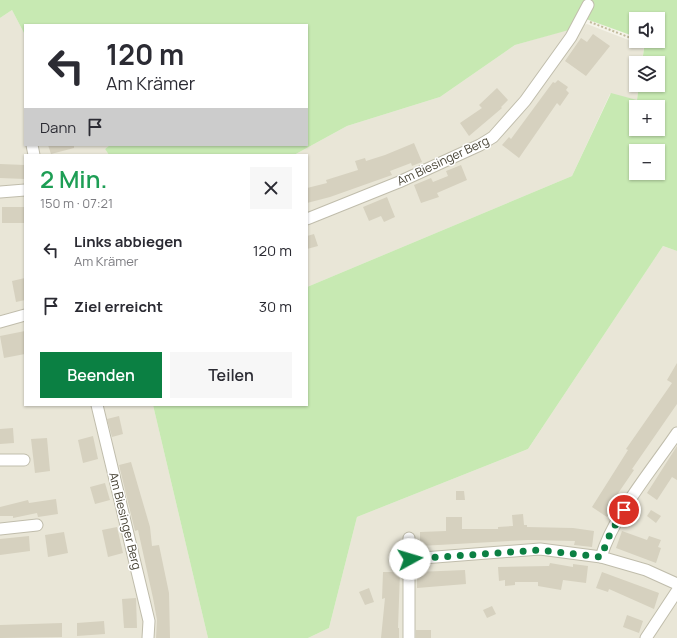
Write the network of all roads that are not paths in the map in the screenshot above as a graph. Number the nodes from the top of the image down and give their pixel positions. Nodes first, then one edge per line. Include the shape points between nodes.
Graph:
1 (588, 5) dead end
2 (24, 190) edge
3 (0, 192) edge
4 (308, 219) edge
5 (24, 315) edge
6 (0, 322) edge
7 (97, 406) edge
8 (677, 433) edge
9 (0, 460) edge
10 (24, 460) dead end
11 (37, 525) dead end
12 (0, 529) edge
13 (409, 538) dead end
14 (601, 557) junction
15 (410, 559) junction
16 (677, 584) edge
17 (677, 590) edge
18 (148, 638) edge
19 (409, 638) edge
20 (646, 638) edge

1 - 4 street, Am Biesinger Berg via 571,37 525,101 493,137 392,184
2 - 3 street
5 - 6 street
7 - 18 street, Am Biesinger Berg via 148,621
8 - 14 street via 616,523
9 - 10 street
11 - 12 street
13 - 15 street
14 - 15 street via 540,550
14 - 16 street via 646,570
15 - 19 street
17 - 20 street

